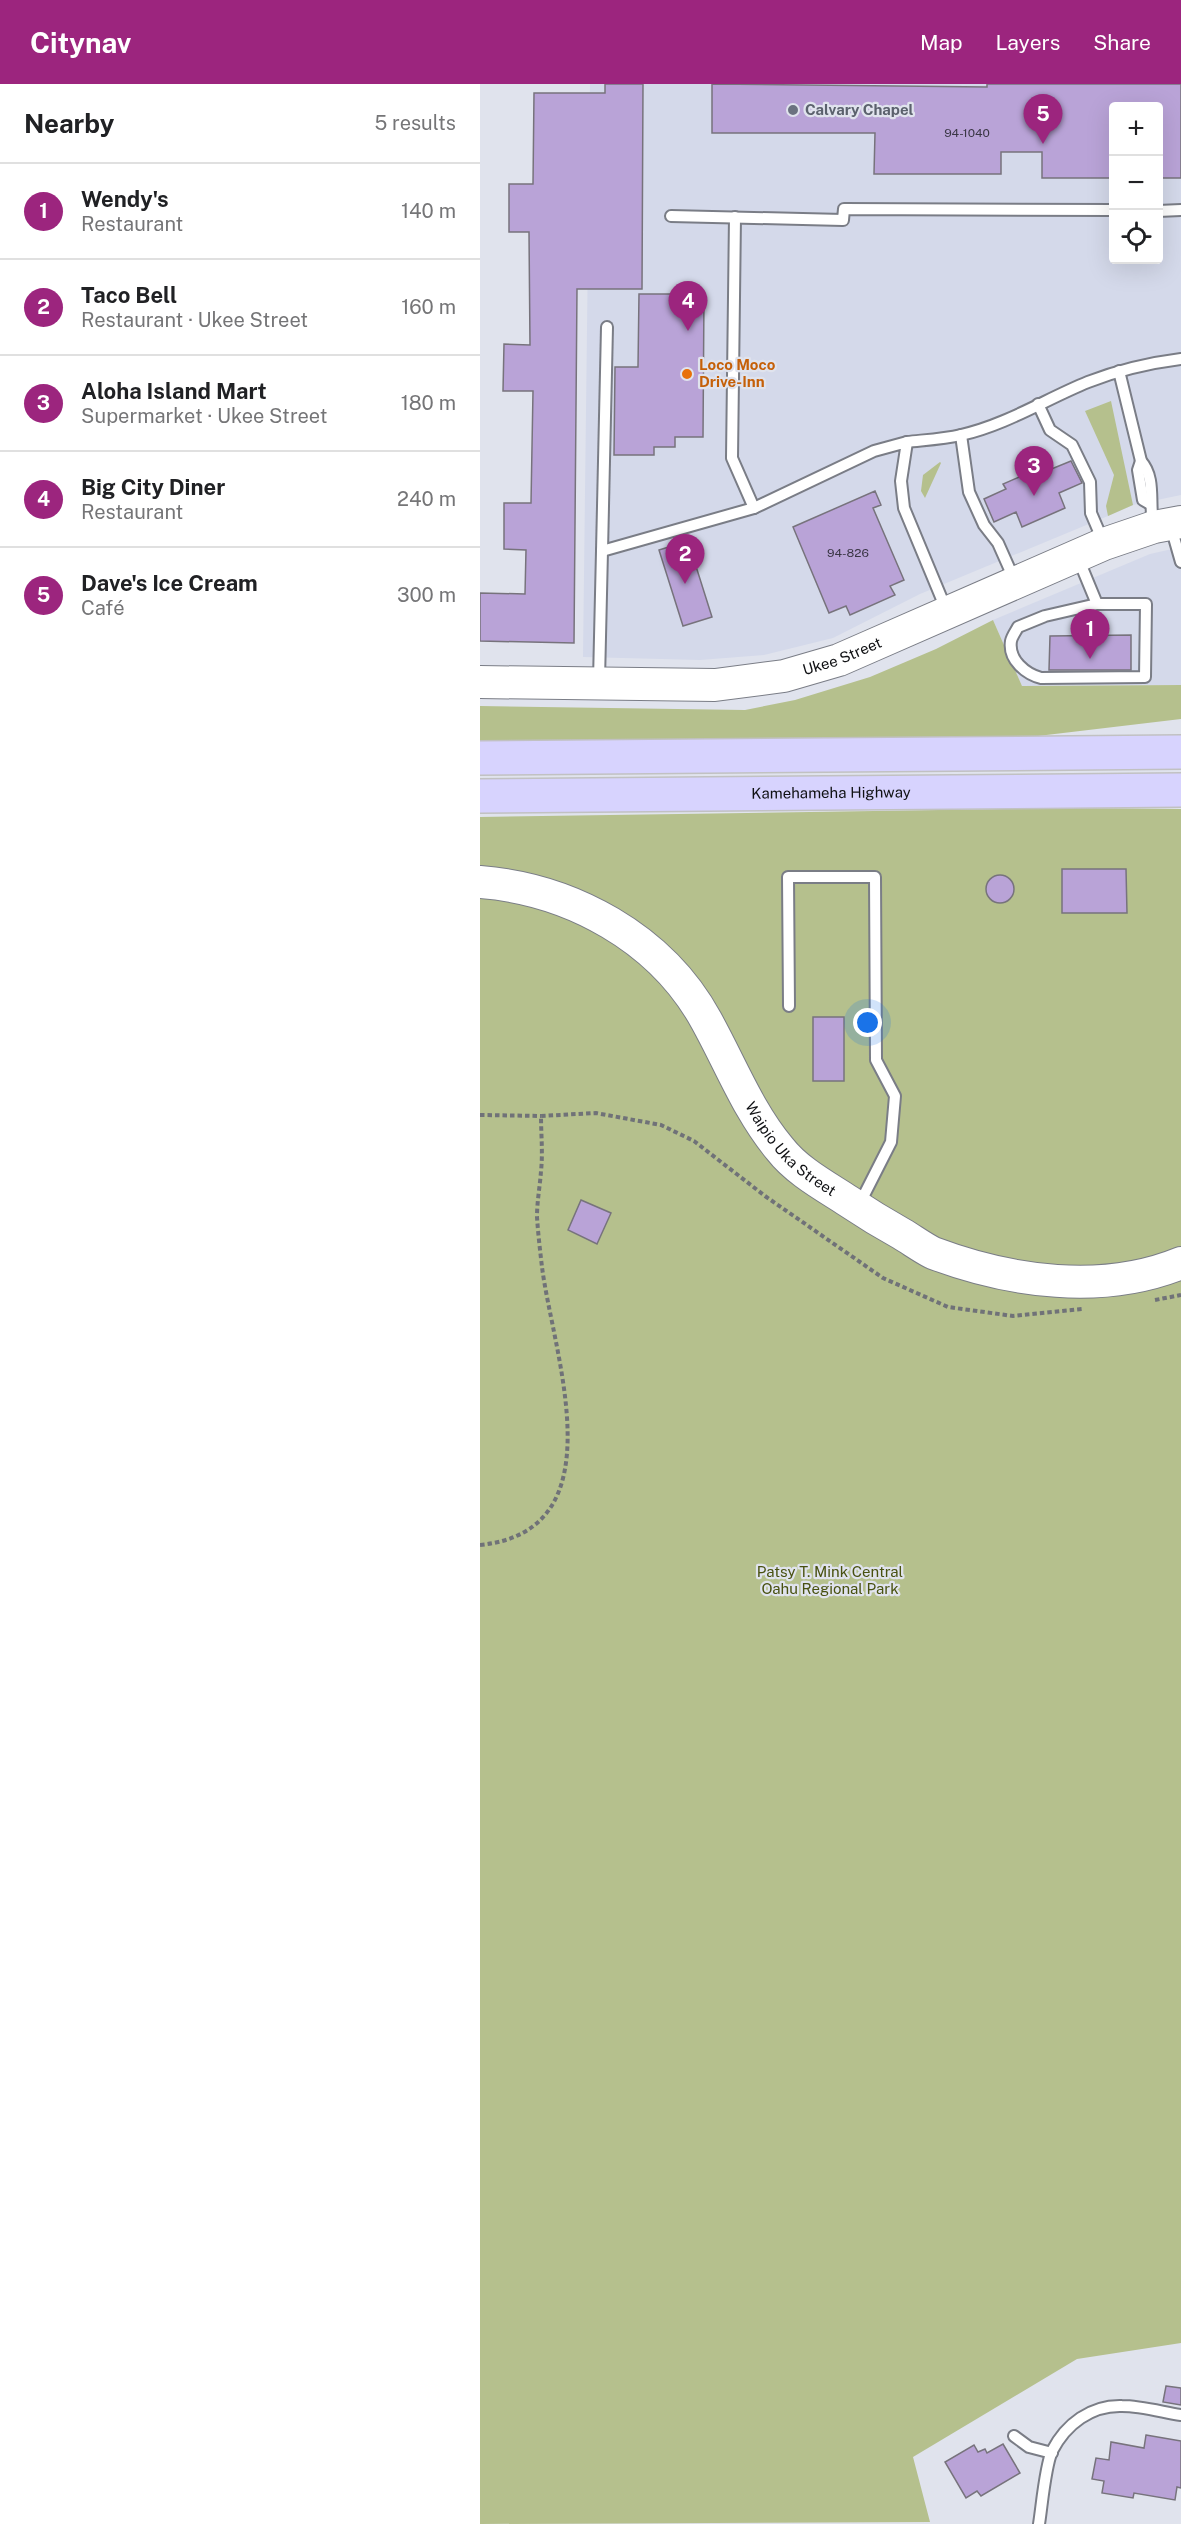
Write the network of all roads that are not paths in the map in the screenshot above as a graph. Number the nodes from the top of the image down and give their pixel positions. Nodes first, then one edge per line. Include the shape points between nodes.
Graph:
1 (1109, 210) edge
2 (1181, 210) edge
3 (1163, 211) edge
4 (671, 216) dead end
5 (735, 217) junction
6 (607, 327) dead end
7 (1181, 359) edge
8 (1119, 371) junction
9 (1038, 404) junction
10 (961, 435) junction
11 (907, 442) junction
12 (754, 508) junction
13 (1164, 519) edge
14 (1091, 550) junction
15 (602, 551) junction
16 (1181, 562) edge
17 (1016, 582) junction
18 (1097, 604) junction
19 (947, 612) junction
20 (480, 682) edge
21 (599, 684) junction
22 (1181, 752) edge
23 (480, 758) edge
24 (1181, 790) edge
25 (480, 796) edge
26 (480, 882) edge
27 (789, 1006) dead end
28 (858, 1208) junction
29 (1181, 1263) edge
30 (1181, 2415) edge
31 (1014, 2436) dead end
32 (1052, 2452) junction
33 (1039, 2524) edge

1 - 5 lane via 844,209 843,220
2 - 3 lane
4 - 5 lane
5 - 12 lane via 732,458
6 - 15 lane
7 - 8 lane
8 - 9 lane
8 - 13 lane via 1141,461
9 - 10 lane
9 - 14 lane via 1050,430 1072,445 1090,482
10 - 11 lane
10 - 17 lane via 969,492
11 - 12 lane via 874,451
11 - 19 lane via 901,481 904,508
12 - 15 lane
13 - 14 street, Ukee Street
13 - 16 lane
14 - 17 street, Ukee Street
14 - 18 lane
15 - 21 lane
17 - 19 street, Ukee Street
18 - 18 lane via 1045,616 1018,627 1011,641 1021,668 1041,678 1145,677 1146,604
19 - 21 street, Ukee Street via 839,660 783,676 716,685
20 - 21 street, Ukee Street
22 - 23 main road
24 - 25 main road, Kamehameha Highway
26 - 28 street, Waipio Uka Street via 509,884 586,909 621,928 669,969 705,1017 752,1109 780,1151
27 - 28 lane via 788,877 875,877 876,1060 895,1096 891,1142
28 - 29 street, Waipio Uka Street via 932,1252 1033,1279 1130,1278
30 - 32 lane via 1124,2405 1104,2406 1078,2418
31 - 32 lane via 1029,2447
32 - 33 lane

